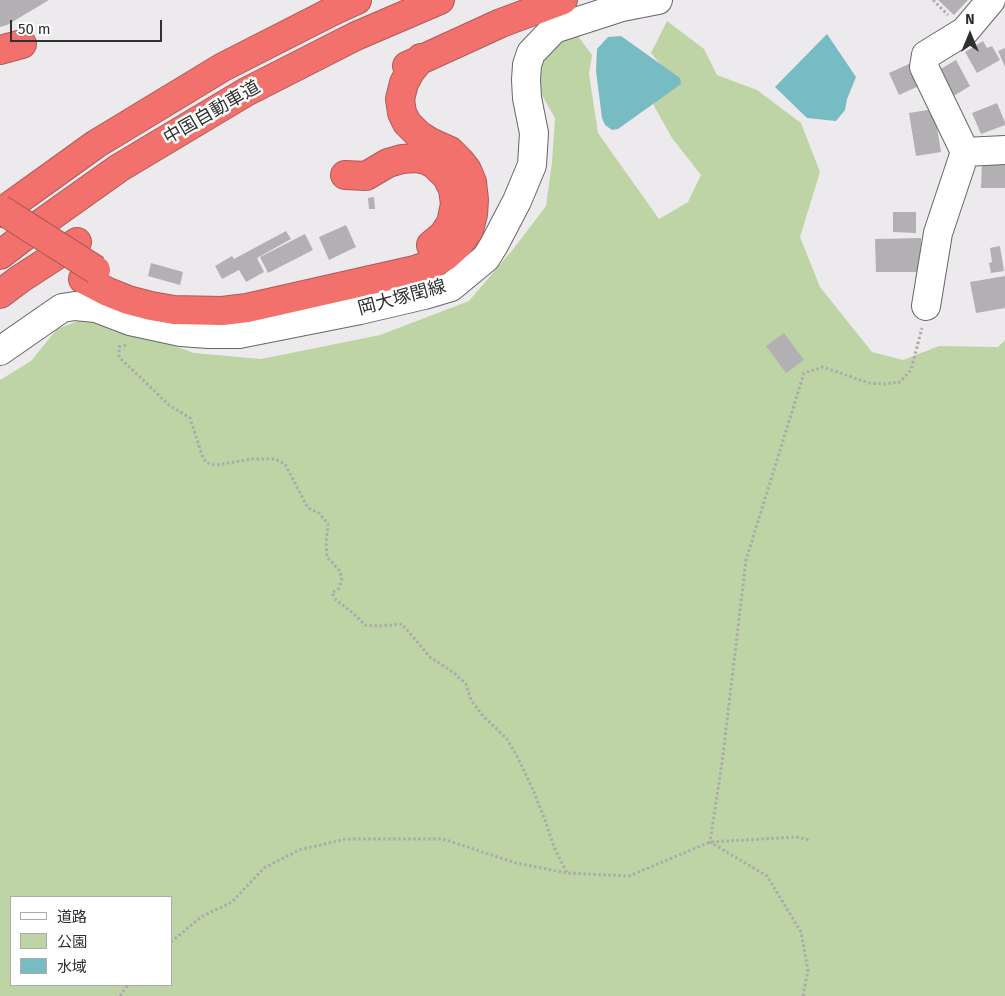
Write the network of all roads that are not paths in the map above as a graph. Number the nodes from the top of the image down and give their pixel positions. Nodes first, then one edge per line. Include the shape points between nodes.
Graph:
1 (357, 0) edge
2 (440, 0) edge
3 (563, 0) edge
4 (658, 0) edge
5 (991, 0) edge
6 (1005, 150) edge
7 (964, 152) junction
8 (345, 175) dead end
9 (0, 209) edge
10 (0, 213) edge
11 (0, 226) edge
12 (77, 242) dead end
13 (0, 256) edge
14 (89, 275) junction
15 (0, 294) edge
16 (926, 306) road end
17 (0, 352) edge

1 - 10 highway, 中国自動車道 via 224,66 96,144
2 - 13 highway, 中国自動車道 via 356,36 246,92 119,168
3 - 14 highway via 501,23 414,62 404,83 400,99 407,123 419,135 450,151 467,170 472,182 474,200 469,230 460,244 446,256 415,270 222,311 151,306 108,292
4 - 17 street, 岡大塚閏線 via 622,7 554,29 531,53 526,80 534,133 532,165 517,201 486,258 451,287 360,310 239,334 181,332 130,321 96,308 75,306 62,308
5 - 7 street via 965,31 926,55 924,67
6 - 7 street
7 - 16 street via 938,233
8 - 14 highway via 366,176 402,159 426,160 447,176 453,189 455,204 451,223 433,244 419,251 252,292 207,297 163,293
9 - 14 highway, bridge
11 - 14 highway
12 - 15 highway

